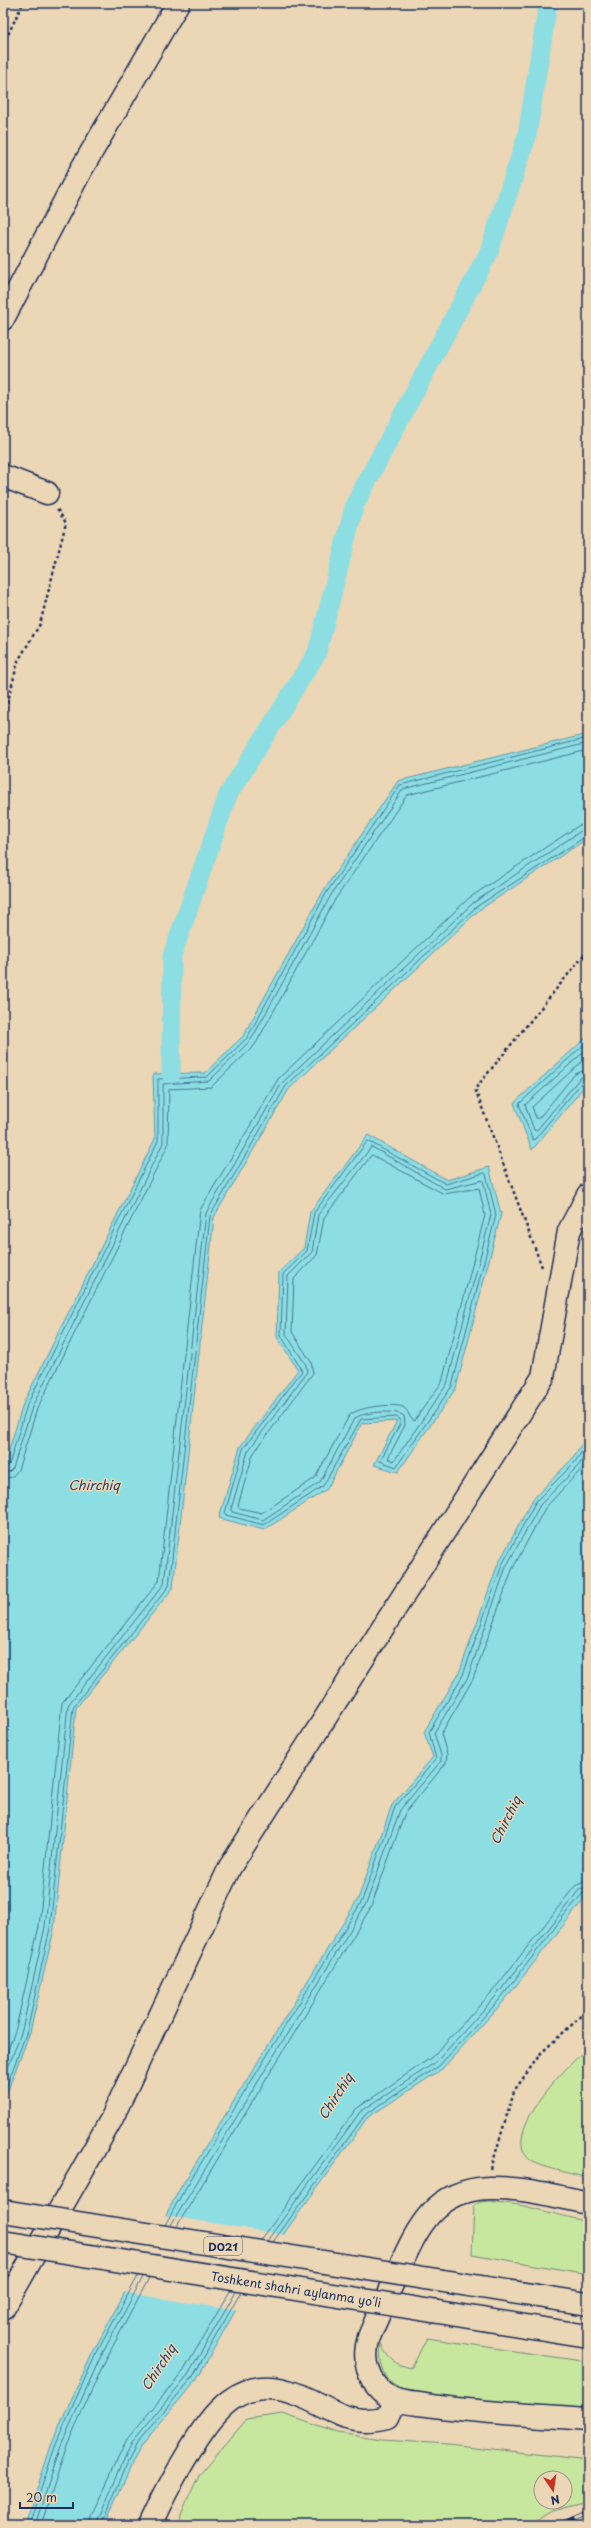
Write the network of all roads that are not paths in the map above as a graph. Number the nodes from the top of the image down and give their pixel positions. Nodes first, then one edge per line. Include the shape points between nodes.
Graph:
1 (178, 3) edge
2 (3, 319) edge
3 (3, 476) edge
4 (48, 493) road end
5 (588, 1194) edge
6 (588, 2203) edge
7 (3, 2211) edge
8 (3, 2242) edge
9 (588, 2304) edge
10 (3, 2309) edge
11 (588, 2336) edge
12 (396, 2400) junction
13 (588, 2419) edge
14 (150, 2525) edge

1 - 2 main road via 81,170
3 - 4 main road
5 - 10 main road via 569,1232 543,1377 230,1868 111,2120
6 - 12 main road via 517,2190 489,2188 457,2195 438,2206 423,2220 369,2337 366,2354 369,2374 382,2391
7 - 9 main road, D021, bridge
8 - 11 main road, Toshkent shahri aylanma yoʻli, bridge
12 - 13 main road via 480,2412
12 - 14 main road via 388,2416 369,2422 346,2418 296,2393 269,2387 248,2390 232,2398 215,2412 200,2433 164,2494

